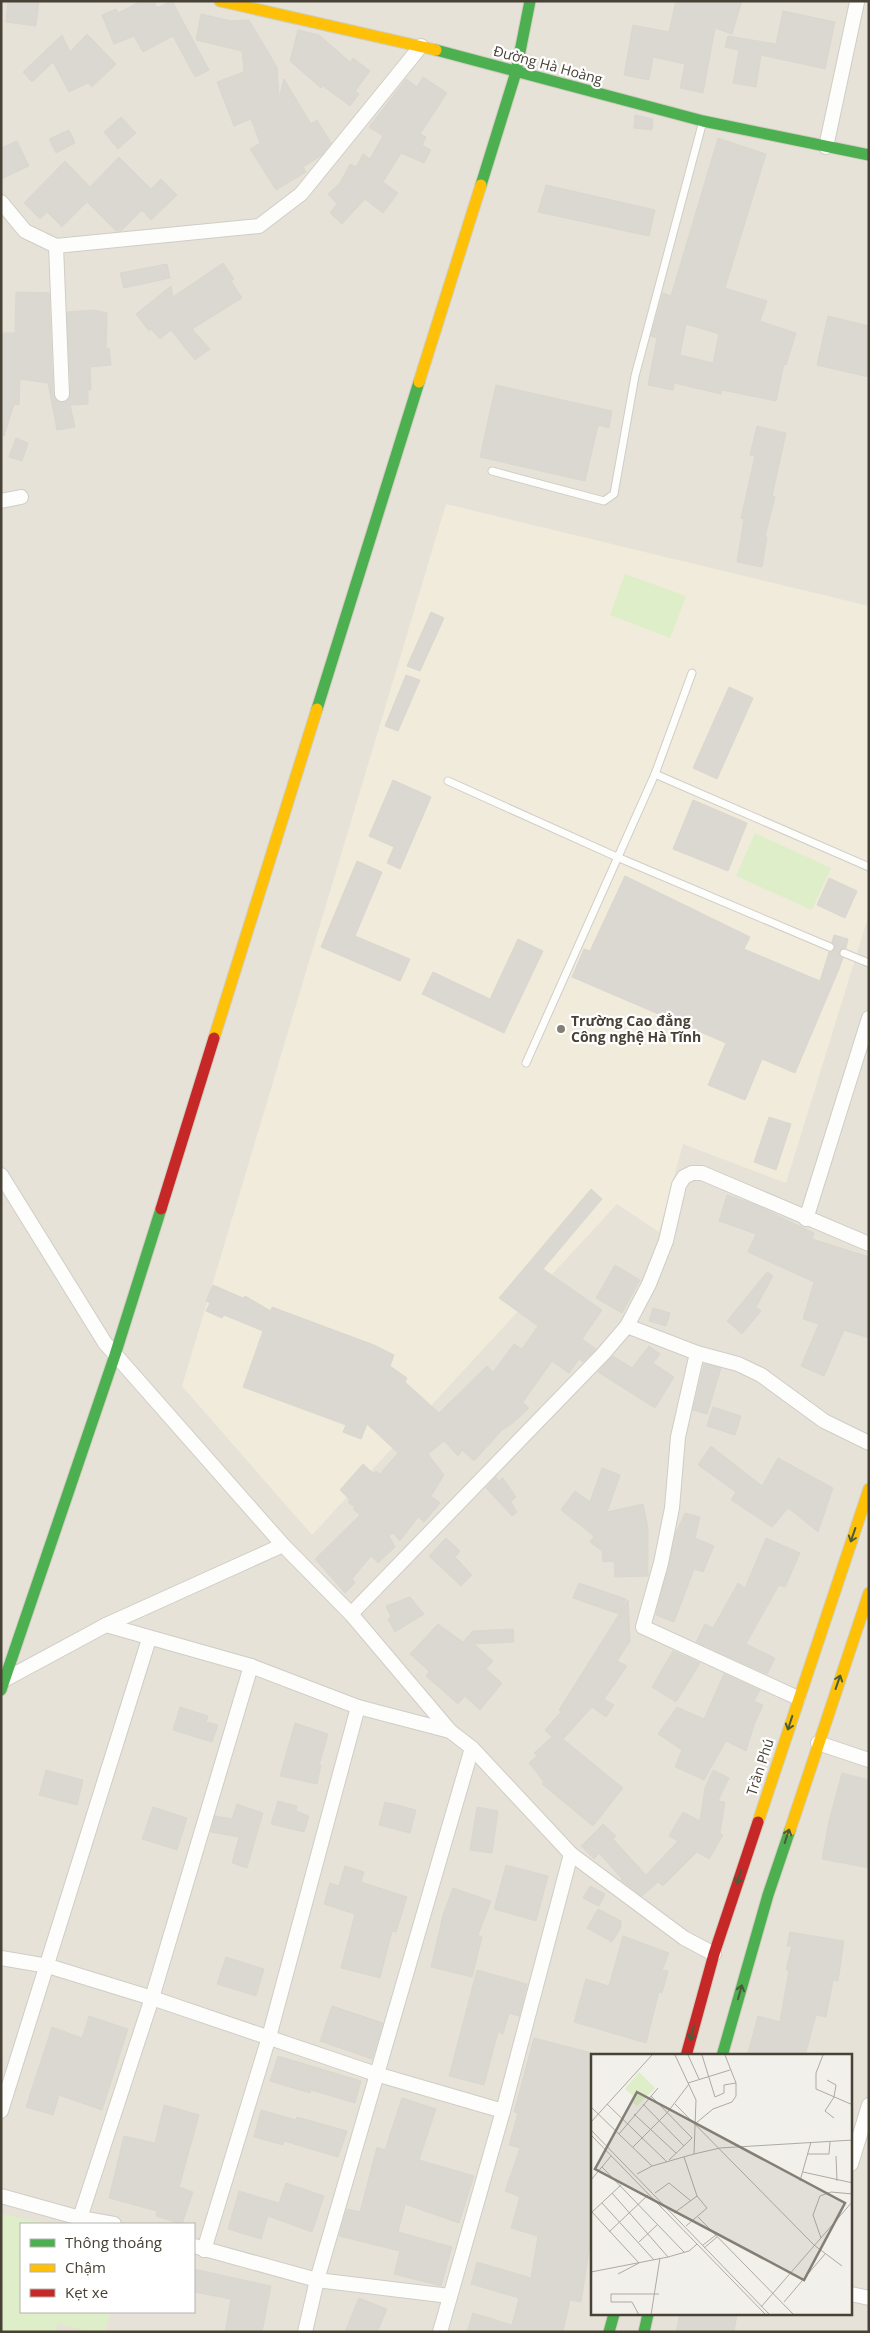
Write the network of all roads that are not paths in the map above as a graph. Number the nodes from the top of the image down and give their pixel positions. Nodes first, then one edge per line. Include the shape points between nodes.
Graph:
1 (220, 1) edge
2 (530, 1) edge
3 (856, 1) edge
4 (869, 4) edge
5 (421, 46) junction
6 (516, 72) junction
7 (703, 121) junction
8 (826, 147) junction
9 (869, 155) edge
10 (1, 202) edge
11 (56, 246) junction
12 (62, 394) dead end
13 (492, 471) dead end
14 (20, 497) dead end
15 (1, 501) edge
16 (692, 673) dead end
17 (655, 774) junction
18 (448, 781) dead end
19 (617, 857) junction
20 (869, 867) edge
21 (830, 947) dead end
22 (844, 953) dead end
23 (869, 963) edge
24 (869, 1018) edge
25 (526, 1063) dead end
26 (1, 1174) edge
27 (806, 1219) junction
28 (869, 1244) edge
29 (627, 1326) junction
30 (697, 1353) junction
31 (115, 1354) junction
32 (869, 1443) edge
33 (869, 1489) edge
34 (283, 1545) junction
35 (869, 1593) edge
36 (350, 1614) junction
37 (106, 1625) junction
38 (149, 1639) junction
39 (251, 1666) junction
40 (2, 1682) edge
41 (798, 1698) junction
42 (358, 1707) junction
43 (450, 1731) junction
44 (818, 1743) junction
45 (472, 1748) junction
46 (869, 1760) edge
47 (571, 1854) junction
48 (714, 1954) junction
49 (1, 1958) edge
50 (48, 1966) junction
51 (152, 1998) junction
52 (269, 2037) junction
53 (687, 2054) edge
54 (723, 2054) edge
55 (376, 2074) junction
56 (869, 2105) edge
57 (503, 2111) junction
58 (1, 2112) edge
59 (852, 2161) edge
60 (1, 2196) edge
61 (80, 2218) junction
62 (108, 2223) edge
63 (199, 2248) edge
64 (317, 2280) junction
65 (852, 2294) edge
66 (450, 2296) junction
67 (869, 2298) edge
68 (613, 2316) edge
69 (648, 2316) edge
70 (305, 2332) edge
71 (440, 2332) edge
72 (608, 2332) edge
73 (644, 2332) edge

1 - 5 street, Đường Hà Hoàng
2 - 6 street
3 - 4 street
3 - 8 street
5 - 6 street, Đường Hà Hoàng
5 - 11 street via 301,194 259,226
6 - 7 street, Đường Hà Hoàng
6 - 31 street
7 - 8 street, Đường Hà Hoàng
7 - 13 lane via 635,376 614,494 604,500
8 - 9 street, Đường Hà Hoàng
10 - 11 street via 25,230
11 - 12 street
14 - 15 street
16 - 17 lane
17 - 19 lane
17 - 20 lane
18 - 19 lane
19 - 21 lane
19 - 25 lane
22 - 23 lane
24 - 27 street
26 - 31 street via 105,1343
27 - 28 street
27 - 29 street via 702,1173 684,1177 679,1185 666,1241
29 - 30 street
29 - 36 street
30 - 32 street via 738,1364 761,1375 824,1421
30 - 41 street via 678,1437 672,1508 643,1627
31 - 34 street
31 - 40 street
33 -> 41 street, Trần Phú
34 - 36 street
34 - 37 street
44 -> 35 street
36 - 43 street
37 - 38 street
37 - 40 street
38 - 39 street
38 - 50 street
39 - 42 street
39 - 51 street
41 -> 48 street, Trần Phú
42 - 43 street
42 - 52 street
43 - 45 street
44 - 46 street
54 -> 44 street via 768,1895
45 - 47 street
45 - 55 street
47 - 48 street via 684,1938
47 - 57 street
48 -> 53 street, Trần Phú
49 - 50 street
50 - 51 street
50 - 58 street
51 - 52 street
51 - 61 street
52 - 55 street
52 - 63 street
55 - 57 street
55 - 64 street
56 - 59 street
57 - 66 street
60 - 61 street
61 - 62 street
63 - 64 street
64 - 66 street
64 - 70 street
65 - 67 street
66 - 71 street
68 - 72 street
69 - 73 street

